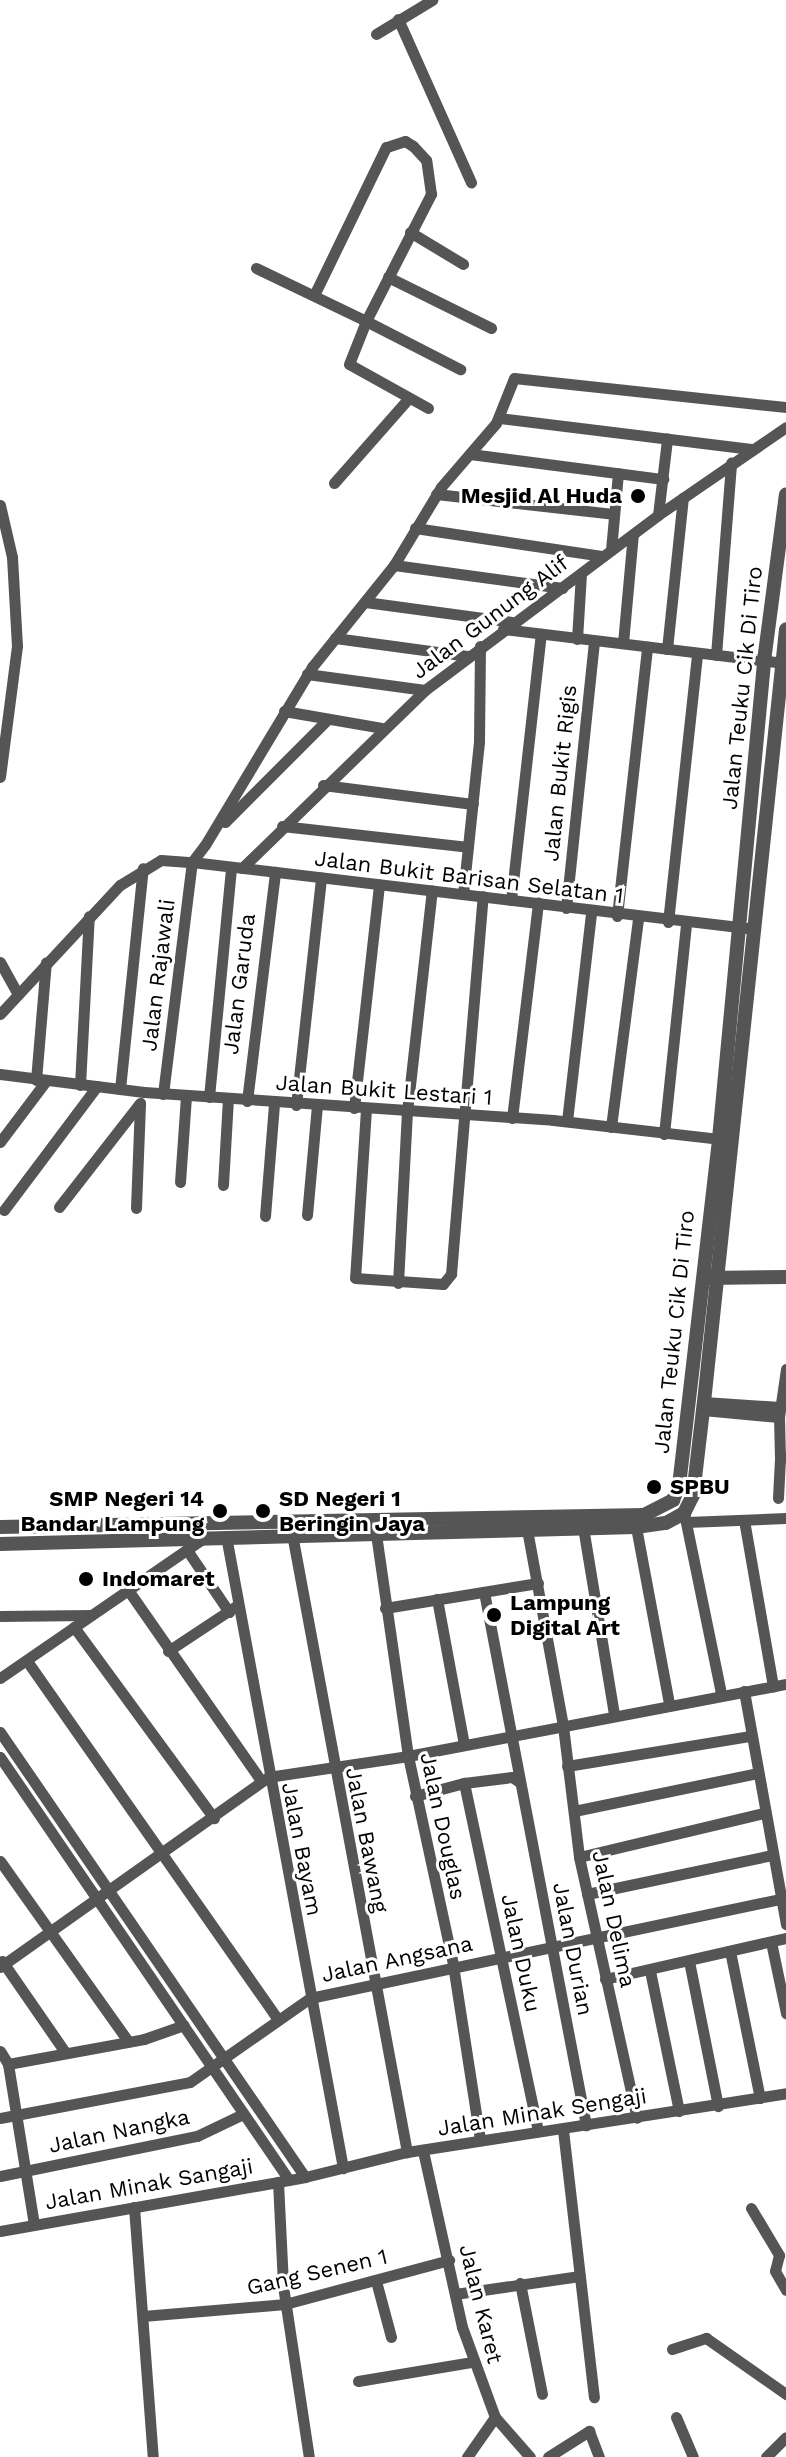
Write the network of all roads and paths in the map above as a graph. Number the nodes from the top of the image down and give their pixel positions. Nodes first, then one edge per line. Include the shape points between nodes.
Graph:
1 (432, 0) edge
2 (398, 19) junction
3 (376, 34) dead end
4 (471, 182) dead end
5 (410, 232) junction
6 (463, 264) dead end
7 (256, 268) dead end
8 (388, 277) junction
9 (314, 295) junction
10 (366, 321) junction
11 (491, 328) dead end
12 (460, 369) dead end
13 (408, 399) junction
14 (786, 407) edge
15 (428, 408) dead end
16 (499, 418) junction
17 (786, 427) edge
18 (667, 439) junction
19 (753, 449) junction
20 (470, 454) junction
21 (731, 463) junction
22 (618, 473) junction
23 (663, 479) junction
24 (334, 483) dead end
25 (436, 494) junction
26 (786, 494) edge
27 (683, 498) junction
28 (0, 505) edge
29 (613, 514) junction
30 (658, 515) junction
31 (2, 519) edge
32 (415, 528) junction
33 (633, 534) junction
34 (607, 553) junction
35 (394, 565) junction
36 (581, 574) junction
37 (562, 588) junction
38 (365, 602) junction
39 (508, 626) junction
40 (786, 629) edge
41 (541, 634) junction
42 (335, 638) junction
43 (577, 639) junction
44 (594, 641) junction
45 (623, 643) junction
46 (480, 646) junction
47 (647, 647) junction
48 (667, 649) junction
49 (697, 654) junction
50 (716, 655) junction
51 (469, 656) junction
52 (764, 661) junction
53 (782, 663) junction
54 (307, 674) junction
55 (425, 690) junction
56 (284, 711) junction
57 (327, 720) junction
58 (382, 728) junction
59 (0, 777) edge
60 (323, 785) junction
61 (473, 804) junction
62 (282, 826) junction
63 (217, 830) junction
64 (468, 847) junction
65 (192, 862) junction
66 (143, 868) junction
67 (236, 868) junction
68 (275, 872) junction
69 (321, 877) junction
70 (379, 884) junction
71 (432, 890) junction
72 (463, 894) junction
73 (483, 896) junction
74 (511, 900) junction
75 (538, 903) junction
76 (566, 908) junction
77 (591, 912) junction
78 (89, 916) junction
79 (617, 916) junction
80 (638, 919) junction
81 (668, 922) junction
82 (686, 924) junction
83 (748, 928) junction
84 (0, 962) edge
85 (46, 962) junction
86 (18, 994) junction
87 (0, 1014) edge
88 (0, 1074) edge
89 (41, 1081) junction
90 (80, 1085) junction
91 (97, 1086) junction
92 (120, 1089) junction
93 (163, 1094) junction
94 (186, 1096) junction
95 (209, 1097) junction
96 (142, 1098) junction
97 (228, 1099) junction
98 (247, 1101) junction
99 (274, 1103) junction
100 (296, 1105) junction
101 (317, 1106) junction
102 (360, 1109) junction
103 (407, 1112) junction
104 (461, 1116) junction
105 (512, 1118) junction
106 (567, 1121) junction
107 (611, 1127) junction
108 (664, 1134) junction
109 (719, 1139) junction
110 (0, 1142) edge
111 (180, 1182) dead end
112 (223, 1185) dead end
113 (59, 1207) dead end
114 (136, 1208) dead end
115 (4, 1210) dead end
116 (307, 1215) dead end
117 (265, 1216) dead end
118 (786, 1277) edge
119 (708, 1278) junction
120 (398, 1283) junction
121 (786, 1369) edge
122 (704, 1406) junction
123 (780, 1412) junction
124 (783, 1458) edge
125 (778, 1498) dead end
126 (685, 1517) junction
127 (786, 1518) edge
128 (744, 1520) junction
129 (526, 1522) junction
130 (374, 1525) junction
131 (0, 1527) edge
132 (583, 1527) junction
133 (636, 1527) junction
134 (176, 1530) junction
135 (292, 1534) junction
136 (226, 1536) junction
137 (206, 1537) junction
138 (0, 1545) edge
139 (187, 1550) junction
140 (538, 1583) junction
141 (128, 1590) junction
142 (484, 1592) junction
143 (437, 1599) junction
144 (385, 1608) junction
145 (232, 1609) junction
146 (92, 1615) junction
147 (0, 1616) edge
148 (74, 1627) junction
149 (168, 1651) junction
150 (27, 1661) junction
151 (0, 1677) edge
152 (786, 1684) edge
153 (773, 1686) junction
154 (744, 1691) junction
155 (721, 1694) junction
156 (669, 1704) junction
157 (614, 1714) junction
158 (563, 1726) junction
159 (0, 1732) edge
160 (512, 1735) junction
161 (751, 1736) junction
162 (464, 1744) junction
163 (408, 1756) junction
164 (0, 1757) edge
165 (567, 1766) junction
166 (333, 1769) junction
167 (757, 1773) junction
168 (264, 1779) junction
169 (518, 1781) junction
170 (464, 1783) junction
171 (415, 1796) junction
172 (574, 1811) junction
173 (764, 1813) junction
174 (214, 1818) junction
175 (164, 1854) junction
176 (772, 1855) junction
177 (579, 1857) junction
178 (0, 1861) edge
179 (108, 1890) junction
180 (587, 1894) junction
181 (94, 1899) junction
182 (781, 1899) junction
183 (786, 1924) edge
184 (48, 1932) junction
185 (596, 1938) junction
186 (786, 1938) edge
187 (771, 1942) junction
188 (552, 1947) junction
189 (730, 1951) junction
190 (502, 1958) junction
191 (689, 1961) junction
192 (1, 1963) edge
193 (453, 1965) junction
194 (650, 1971) junction
195 (605, 1979) junction
196 (374, 1984) junction
197 (310, 1998) junction
198 (786, 2013) edge
199 (278, 2020) junction
200 (184, 2025) junction
201 (128, 2041) junction
202 (0, 2051) edge
203 (65, 2052) junction
204 (223, 2059) junction
205 (8, 2064) junction
206 (212, 2070) junction
207 (786, 2093) edge
208 (760, 2098) junction
209 (718, 2106) junction
210 (679, 2111) junction
211 (16, 2114) junction
212 (243, 2114) junction
213 (0, 2118) edge
214 (637, 2118) junction
215 (586, 2125) junction
216 (563, 2130) junction
217 (538, 2131) junction
218 (480, 2140) junction
219 (423, 2151) junction
220 (407, 2152) junction
221 (343, 2168) junction
222 (24, 2171) junction
223 (0, 2176) edge
224 (305, 2177) junction
225 (284, 2181) junction
226 (134, 2207) junction
227 (751, 2208) dead end
228 (34, 2225) junction
229 (0, 2231) edge
230 (449, 2260) junction
231 (580, 2276) junction
232 (376, 2281) junction
233 (520, 2283) junction
234 (786, 2290) edge
235 (455, 2294) junction
236 (285, 2304) junction
237 (143, 2316) junction
238 (391, 2337) dead end
239 (672, 2349) dead end
240 (472, 2362) junction
241 (358, 2381) dead end
242 (542, 2394) dead end
243 (786, 2394) edge
244 (594, 2397) dead end
245 (495, 2417) junction
246 (676, 2417) dead end
247 (786, 2437) edge
248 (153, 2457) edge
249 (309, 2457) edge
250 (467, 2457) edge
251 (530, 2457) edge
252 (548, 2457) edge
253 (599, 2457) edge
254 (693, 2457) edge
255 (766, 2457) edge

1 - 2 street
2 - 3 street
2 - 4 street
5 - 6 street
5 - 8 street
5 - 9 street via 432,185 426,160 413,146 394,142 367,182
7 - 9 street
8 - 10 street
8 - 11 street
9 - 10 street
10 - 12 street
10 - 13 street via 349,364
13 - 15 street
13 - 24 street
14 - 16 street via 524,376 511,382
16 - 18 street
16 - 20 street
17 - 19 street, Jalan Gunung Alif
18 - 19 street
18 - 23 street
19 - 21 street, Jalan Gunung Alif
20 - 22 street
20 - 25 street
21 - 27 street, Jalan Gunung Alif
21 - 50 street
22 - 23 street
22 - 29 street
23 - 30 street
25 - 29 street
25 - 32 street
26 - 52 street, Jalan Teuku Cik Di Tiro
27 - 30 street, Jalan Gunung Alif
27 - 48 street
28 - 31 street
29 - 34 street
30 - 33 street, Jalan Gunung Alif
31 - 59 street via 12,557 17,646
32 - 34 street
32 - 35 street
33 - 34 street, Jalan Gunung Alif
33 - 45 street
34 - 36 street, Jalan Gunung Alif
35 - 37 street
35 - 38 street
36 - 37 street, Jalan Gunung Alif
36 - 43 street
37 - 39 street, Jalan Gunung Alif
38 - 39 street
38 - 42 street
39 - 41 street
39 - 46 street, Jalan Gunung Alif
40 - 53 street, Jalan Teuku Cik Di Tiro
41 - 43 street
41 - 74 street
42 - 51 street
42 - 54 street
43 - 44 street
44 - 45 street
44 - 76 street, Jalan Bukit Rigis
45 - 47 street
46 - 51 street, Jalan Gunung Alif
46 - 61 street
47 - 48 street
47 - 79 street
48 - 49 street
49 - 50 street
49 - 81 street
50 - 52 street
51 - 55 street, Jalan Gunung Alif
52 - 53 street
52 - 83 street, Jalan Teuku Cik Di Tiro
53 - 83 street, Jalan Teuku Cik Di Tiro
54 - 55 street
54 - 56 street
55 - 58 street, Jalan Gunung Alif
56 - 57 street
56 - 63 street
57 - 58 street
57 - 63 street
58 - 60 street, Jalan Gunung Alif
60 - 61 street
60 - 62 street, Jalan Gunung Alif
61 - 64 street
62 - 64 street
62 - 67 street, Jalan Gunung Alif
63 - 65 street
64 - 72 street
65 - 66 street, Jalan Bukit Barisan Selatan 1 via 161,860
65 - 67 street, Jalan Bukit Barisan Selatan 1
65 - 93 street, Jalan Rajawali
66 - 78 street
66 - 92 street
67 - 68 street, Jalan Bukit Barisan Selatan 1
67 - 95 street
68 - 69 street, Jalan Bukit Barisan Selatan 1
68 - 98 street, Jalan Garuda
69 - 70 street, Jalan Bukit Barisan Selatan 1
69 - 100 street
70 - 71 street, Jalan Bukit Barisan Selatan 1
70 - 102 street
71 - 72 street, Jalan Bukit Barisan Selatan 1
71 - 103 street
72 - 73 street, Jalan Bukit Barisan Selatan 1
73 - 74 street, Jalan Bukit Barisan Selatan 1
73 - 104 street
74 - 75 street, Jalan Bukit Barisan Selatan 1
75 - 76 street, Jalan Bukit Barisan Selatan 1
75 - 105 street
76 - 77 street, Jalan Bukit Barisan Selatan 1
77 - 79 street, Jalan Bukit Barisan Selatan 1
77 - 106 street
78 - 85 street
78 - 90 street
79 - 80 street, Jalan Bukit Barisan Selatan 1
80 - 81 street, Jalan Bukit Barisan Selatan 1
80 - 107 street
81 - 82 street, Jalan Bukit Barisan Selatan 1
82 - 83 street, Jalan Bukit Barisan Selatan 1
82 - 108 street
83 - 109 street, Jalan Teuku Cik Di Tiro
83 - 119 street, Jalan Teuku Cik Di Tiro
84 - 86 street
85 - 86 street
85 - 89 street
86 - 87 street
88 - 89 street, Jalan Bukit Lestari 1
89 - 90 street, Jalan Bukit Lestari 1
89 - 110 street
90 - 91 street, Jalan Bukit Lestari 1
91 - 92 street, Jalan Bukit Lestari 1
91 - 115 street
92 - 96 street, Jalan Bukit Lestari 1
93 - 94 street, Jalan Bukit Lestari 1
93 - 96 street, Jalan Bukit Lestari 1
94 - 95 street, Jalan Bukit Lestari 1
94 - 111 street
95 - 97 street, Jalan Bukit Lestari 1
96 - 113 street
96 - 114 street
97 - 98 street, Jalan Bukit Lestari 1
97 - 112 street
98 - 99 street, Jalan Bukit Lestari 1
99 - 100 street, Jalan Bukit Lestari 1
99 - 117 street
100 - 101 street, Jalan Bukit Lestari 1
101 - 102 street, Jalan Bukit Lestari 1
101 - 116 street
102 - 103 street, Jalan Bukit Lestari 1
102 - 120 street via 354,1274 358,1281
103 - 104 street, Jalan Bukit Lestari 1
103 - 120 street
104 - 105 street, Jalan Bukit Lestari 1
104 - 120 street via 451,1274 435,1285
105 - 106 street, Jalan Bukit Lestari 1
106 - 107 street, Jalan Bukit Lestari 1
107 - 108 street, Jalan Bukit Lestari 1
108 - 109 street, Jalan Bukit Lestari 1
109 - 119 street, Jalan Teuku Cik Di Tiro
118 - 119 street
119 - 122 street, Jalan Teuku Cik Di Tiro
119 - 129 street, Jalan Teuku Cik Di Tiro via 673,1500 644,1515
121 - 123 street
122 - 123 street
122 - 126 street, Jalan Teuku Cik Di Tiro via 693,1495
123 - 124 street
124 - 125 street
126 - 128 street
126 - 133 street, Jalan Teuku Cik Di Tiro
126 - 155 street
127 - 128 street
128 - 153 street
129 - 130 street, Jalan Teuku Cik Di Tiro
129 - 132 street, Jalan Teuku Cik Di Tiro
129 - 140 street, Jalan Delima
130 - 134 street, Jalan Teuku Cik Di Tiro
130 - 135 street, Jalan Teuku Cik Di Tiro
130 - 144 street, Jalan Douglas
131 - 134 street, Jalan Teuku Cik Di Tiro
132 - 133 street, Jalan Teuku Cik Di Tiro
132 - 157 street
133 - 156 street
134 - 137 street, Jalan Teuku Cik Di Tiro
134 - 138 street, Jalan Teuku Cik Di Tiro
135 - 136 street, Jalan Teuku Cik Di Tiro
135 - 166 street, Jalan Bawang
136 - 137 street, Jalan Teuku Cik Di Tiro
136 - 145 street, Jalan Bayam
137 - 139 street
139 - 141 street
139 - 145 street
140 - 142 street
140 - 158 street, Jalan Delima
141 - 146 street
141 - 149 street
142 - 143 street
142 - 160 street, Jalan Durian
143 - 144 street
143 - 162 street
144 - 163 street, Jalan Douglas
145 - 149 street
145 - 168 street, Jalan Bayam
146 - 147 street
146 - 148 street
148 - 150 street
148 - 174 street
149 - 168 street
150 - 151 street
150 - 175 street
152 - 153 street
153 - 154 street
154 - 155 street
154 - 161 street
155 - 156 street
156 - 157 street
157 - 158 street
158 - 160 street
158 - 165 street, Jalan Delima
159 - 179 street
160 - 162 street
160 - 169 street, Jalan Durian
161 - 165 street
161 - 167 street
162 - 163 street
163 - 166 street
163 - 171 street, Jalan Douglas
164 - 181 street
165 - 172 street, Jalan Delima
166 - 168 street
166 - 196 street, Jalan Bawang
167 - 172 street
167 - 173 street
168 - 174 street
168 - 197 street, Jalan Bayam
169 - 170 street via 512,1777
169 - 188 street, Jalan Durian
170 - 171 street
170 - 190 street, Jalan Duku
171 - 193 street, Jalan Douglas
172 - 177 street, Jalan Delima
173 - 176 street
173 - 177 street
174 - 175 street
175 - 179 street
175 - 199 street
176 - 180 street
176 - 182 street
177 - 180 street, Jalan Delima
178 - 184 street
179 - 181 street
179 - 204 street
180 - 185 street, Jalan Delima
181 - 184 street
181 - 200 street
182 - 183 street
182 - 185 street, Jalan Angsana
184 - 192 street
184 - 201 street
185 - 188 street, Jalan Angsana
185 - 195 street, Jalan Delima
186 - 187 street
187 - 189 street
187 - 198 street
188 - 190 street, Jalan Angsana
188 - 215 street, Jalan Durian
189 - 191 street
189 - 208 street
190 - 193 street, Jalan Angsana
190 - 217 street, Jalan Duku
191 - 194 street
191 - 209 street
192 - 203 street
193 - 196 street, Jalan Angsana
193 - 218 street, Jalan Douglas
194 - 195 street
194 - 210 street
195 - 214 street, Jalan Delima
196 - 197 street, Jalan Angsana
196 - 220 street, Jalan Bawang
197 - 199 street, Jalan Angsana
197 - 221 street, Jalan Bayam
199 - 204 street, Jalan Angsana
200 - 201 street
200 - 206 street
201 - 203 street
202 - 205 street
203 - 205 street
204 - 206 street, Jalan Angsana
204 - 224 street
205 - 211 street
206 - 211 street via 165,2088
206 - 212 street
207 - 208 street, Jalan Minak Sengaji
208 - 209 street, Jalan Minak Sengaji
209 - 210 street, Jalan Minak Sengaji
210 - 214 street, Jalan Minak Sengaji
211 - 213 street
211 - 222 street
212 - 222 street, Jalan Nangka via 197,2136
212 - 225 street
214 - 215 street, Jalan Minak Sengaji
215 - 216 street, Jalan Minak Sengaji
216 - 217 street, Jalan Minak Sengaji
216 - 231 street
217 - 218 street, Jalan Minak Sengaji
218 - 219 street, Jalan Minak Sengaji
219 - 220 street, Jalan Minak Sengaji
219 - 230 street, Jalan Karet
220 - 221 street, Jalan Minak Sengaji
221 - 224 street, Jalan Minak Sengaji
222 - 223 street, Jalan Nangka
222 - 228 street
224 - 225 street, Jalan Minak Sangaji
225 - 226 street, Jalan Minak Sangaji
225 - 236 street
226 - 228 street, Jalan Minak Sangaji
226 - 237 street
227 - 234 street via 779,2255 775,2271
228 - 229 street, Jalan Minak Sangaji
230 - 232 street, Gang Senen 1
230 - 235 street, Jalan Karet
231 - 233 street
231 - 244 street
232 - 236 street, Gang Senen 1
232 - 238 street
233 - 235 street
233 - 242 street
235 - 240 street, Jalan Karet
236 - 237 street, Gang Senen 1
236 - 249 street
237 - 248 street
239 - 243 street via 706,2338
240 - 241 street
240 - 245 street, Jalan Karet
245 - 250 street
245 - 251 street, Jalan Karet
246 - 254 street
247 - 255 street
252 - 253 street via 589,2431

